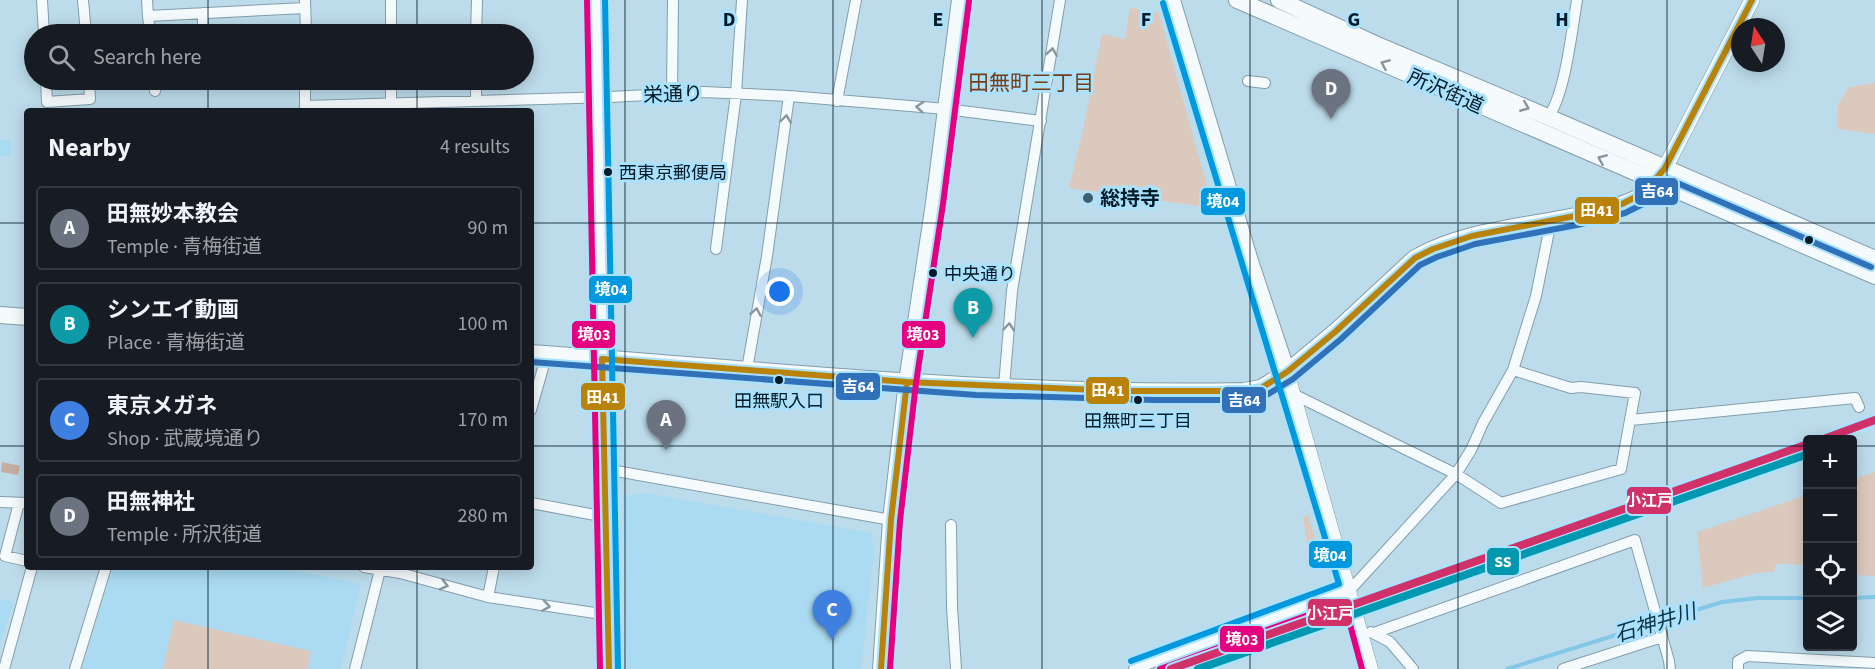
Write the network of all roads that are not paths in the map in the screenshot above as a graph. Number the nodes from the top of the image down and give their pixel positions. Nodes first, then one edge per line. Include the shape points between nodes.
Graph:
1 (42, 0) edge
2 (83, 0) edge
3 (147, 0) edge
4 (391, 0) edge
5 (477, 0) edge
6 (596, 0) edge
7 (673, 0) edge
8 (742, 0) edge
9 (856, 0) edge
10 (960, 0) edge
11 (1060, 0) edge
12 (1172, 0) edge
13 (1187, 0) edge
14 (1238, 0) edge
15 (1279, 0) edge
16 (1577, 0) edge
17 (1752, 0) edge
18 (305, 4) edge
19 (202, 12) junction
20 (148, 16) junction
21 (1178, 20) junction
22 (43, 24) edge
23 (85, 24) edge
24 (149, 24) edge
25 (203, 24) edge
26 (306, 24) edge
27 (391, 24) edge
28 (476, 24) edge
29 (1248, 81) dead end
30 (1265, 83) dead end
31 (46, 90) edge
32 (90, 90) edge
33 (306, 90) edge
34 (391, 90) edge
35 (672, 93) junction
36 (736, 94) junction
37 (789, 96) junction
38 (598, 98) junction
39 (837, 101) junction
40 (391, 104) junction
41 (480, 104) edge
42 (305, 108) edge
43 (322, 108) edge
44 (946, 109) junction
45 (1548, 117) junction
46 (1041, 121) junction
47 (1661, 175) junction
48 (1551, 220) junction
49 (716, 249) dead end
50 (1875, 259) edge
51 (1875, 276) edge
52 (0, 315) edge
53 (24, 317) edge
54 (539, 354) edge
55 (602, 359) junction
56 (747, 369) junction
57 (1513, 370) junction
58 (1287, 372) junction
59 (907, 382) junction
60 (1004, 386) junction
61 (534, 389) edge
62 (1293, 393) junction
63 (1859, 407) dead end
64 (1631, 420) junction
65 (605, 469) junction
66 (1456, 474) junction
67 (0, 501) edge
68 (23, 503) edge
69 (534, 504) edge
70 (606, 517) junction
71 (891, 520) junction
72 (951, 525) dead end
73 (24, 560) edge
74 (31, 570) edge
75 (105, 570) edge
76 (380, 570) joint
77 (401, 570) edge
78 (493, 570) edge
79 (1350, 590) junction
80 (488, 597) junction
81 (608, 615) junction
82 (1360, 628) junction
83 (1374, 633) junction
84 (1662, 637) junction
85 (1875, 663) edge
86 (4, 669) edge
87 (75, 669) edge
88 (355, 669) edge
89 (609, 669) edge
90 (881, 669) edge
91 (956, 669) edge
92 (1134, 669) edge
93 (1371, 669) edge
94 (1413, 669) edge
95 (1563, 669) edge
96 (1670, 669) edge
97 (1738, 669) edge

1 - 22 street
2 - 23 street
3 - 20 street
4 - 27 street
5 - 28 street
6 - 38 street
7 - 35 street
8 - 36 street
9 - 39 street
10 - 44 main road
46 -> 11 street
12 - 21 main road
13 - 21 main road
47 -> 14 main road, 所沢街道
15 -> 45 main road, 所沢街道
16 - 45 street via 1565,69 1554,110
17 - 47 main road
18 - 19 street
18 - 26 street
19 - 20 street
19 - 25 street
20 - 24 street
21 - 58 main road
29 - 30 street
31 - 32 street via 47,102 90,99
33 - 42 street
34 - 40 street
35 - 36 street, 栄通り
35 - 38 street, 栄通り
36 - 37 street, 栄通り
36 - 49 street
37 - 39 street, 栄通り
56 -> 37 street
38 - 41 street, 栄通り
38 - 55 street
44 -> 39 street, 栄通り
40 - 41 street, 栄通り
40 - 43 street, 栄通り
44 - 46 street, 栄通り
44 - 59 main road
45 - 47 main road, 所沢街道
60 -> 46 street via 1012,291
47 - 48 main road via 1636,198 1609,209
47 - 50 main road
47 - 51 main road
48 - 57 street via 1536,296
48 - 58 main road via 1457,239 1432,248 1415,258
52 - 53 main road
54 - 55 main road
54 - 61 street
55 - 56 main road
55 - 65 street
56 - 59 main road
57 - 64 street via 1571,388 1635,393
57 - 66 street
58 - 60 main road via 1261,388 1244,391 1120,392
58 - 62 street
59 - 60 main road
59 - 71 main road
62 - 66 street
62 - 79 street
63 - 64 street via 1855,398
64 - 66 street via 1621,469 1501,502
65 - 70 street
65 - 71 street
66 - 79 street
67 - 68 street
68 - 73 street via 5,556
69 - 70 street
70 - 81 street
71 - 90 main road
72 - 91 street
74 - 86 street
75 - 87 street
76 - 77 street
76 - 88 street
77 -> 80 street
78 - 80 street
79 - 82 street
79 - 92 street
80 -> 81 street
81 - 89 street
82 - 83 street
82 - 93 street
83 - 84 street via 1635,540
83 - 94 street via 1390,642
84 - 95 street
84 - 96 street
85 - 97 street via 1747,656 1738,661

